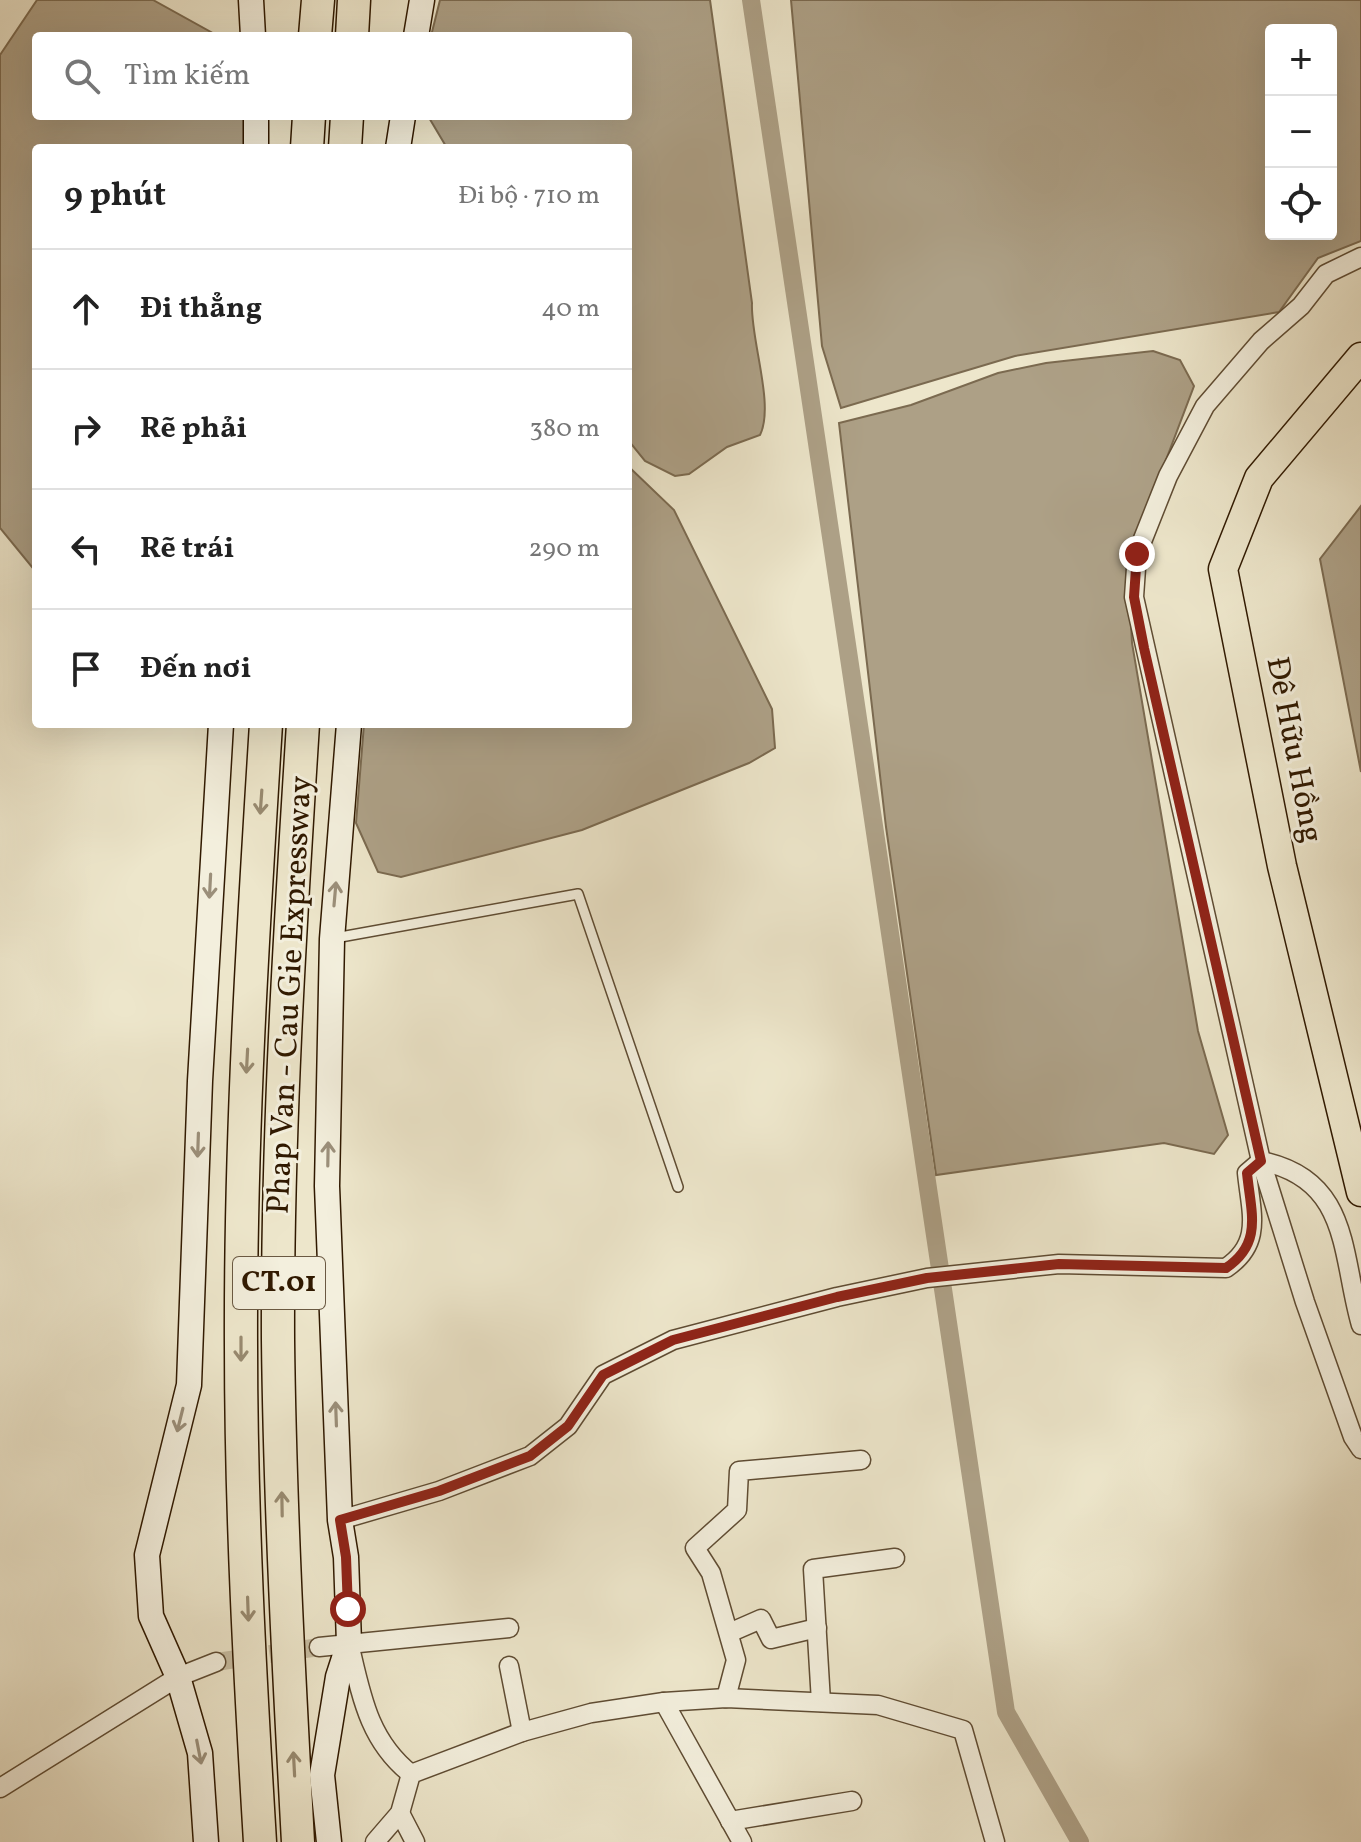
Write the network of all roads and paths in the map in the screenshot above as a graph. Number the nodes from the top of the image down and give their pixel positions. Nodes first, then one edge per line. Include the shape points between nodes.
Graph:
1 (251, 0) edge
2 (318, 0) edge
3 (354, 0) edge
4 (422, 0) edge
5 (253, 32) edge
6 (315, 32) edge
7 (352, 32) edge
8 (417, 32) edge
9 (256, 120) edge
10 (309, 120) edge
11 (347, 120) edge
12 (402, 120) edge
13 (256, 144) edge
14 (307, 144) edge
15 (345, 144) edge
16 (399, 144) edge
17 (1361, 257) edge
18 (1361, 357) edge
19 (221, 728) edge
20 (266, 728) edge
21 (303, 728) edge
22 (349, 728) edge
23 (332, 939) junction
24 (1261, 1161) junction
25 (678, 1187) dead end
26 (1361, 1192) edge
27 (1361, 1325) edge
28 (1361, 1449) edge
29 (861, 1460) dead end
30 (340, 1520) junction
31 (895, 1558) dead end
32 (509, 1628) dead end
33 (817, 1628) junction
34 (729, 1633) junction
35 (349, 1643) junction
36 (319, 1647) tunnel mouth
37 (216, 1662) tunnel mouth
38 (509, 1666) dead end
39 (178, 1677) junction
40 (726, 1698) junction
41 (664, 1702) junction
42 (821, 1702) junction
43 (522, 1732) junction
44 (411, 1774) junction
45 (2, 1784) edge
46 (852, 1801) dead end
47 (400, 1813) junction
48 (730, 1821) junction
49 (206, 1842) edge
50 (260, 1842) edge
51 (298, 1842) edge
52 (329, 1842) edge
53 (375, 1842) edge
54 (415, 1842) edge
55 (742, 1842) edge
56 (994, 1842) edge

1 - 5 street
2 - 6 highway
3 - 7 highway
4 - 8 street
9 - 13 street
10 - 14 highway
11 - 15 highway
12 - 16 street
17 - 24 street via 1326,274 1205,406 1168,476 1137,554 1134,597 1144,648
18 - 26 main road, Đê Hữu Hồng via 1259,478 1223,569 1282,866
19 -> 39 street via 189,1385 147,1555 151,1616
20 -> 50 highway, Phap Van - Cau Gie Expressway / CT.01 via 246,1073 241,1347
51 -> 21 highway, Phap Van - Cau Gie Expressway / CT.01 via 278,1339 283,1069
23 -> 22 street
23 - 25 lane via 578,894
30 -> 23 street via 327,1186
24 - 27 street via 1287,1166 1325,1197 1353,1274
24 - 28 street via 1305,1302
24 - 30 street via 1247,1173 1251,1242 1244,1256 1226,1268 1059,1264 927,1278 673,1340 603,1375 568,1426 530,1456 439,1491
29 - 34 street via 739,1471 737,1510 695,1548 711,1573
30 - 35 street
31 - 33 street via 813,1569
32 - 35 street
33 - 34 street via 771,1639 761,1619
33 - 42 street
34 - 40 street via 736,1660
35 - 36 street
35 - 44 street via 365,1713 391,1759
35 - 52 street via 322,1775
37 - 39 street
38 - 43 street
39 - 45 street
39 -> 49 street via 200,1753
40 - 41 street
40 - 42 street
41 - 43 street via 591,1713
41 - 48 street
42 - 56 street via 878,1705 963,1730
43 - 44 street
44 - 47 street
46 - 48 street
47 - 53 street
47 - 54 street
48 - 55 street

